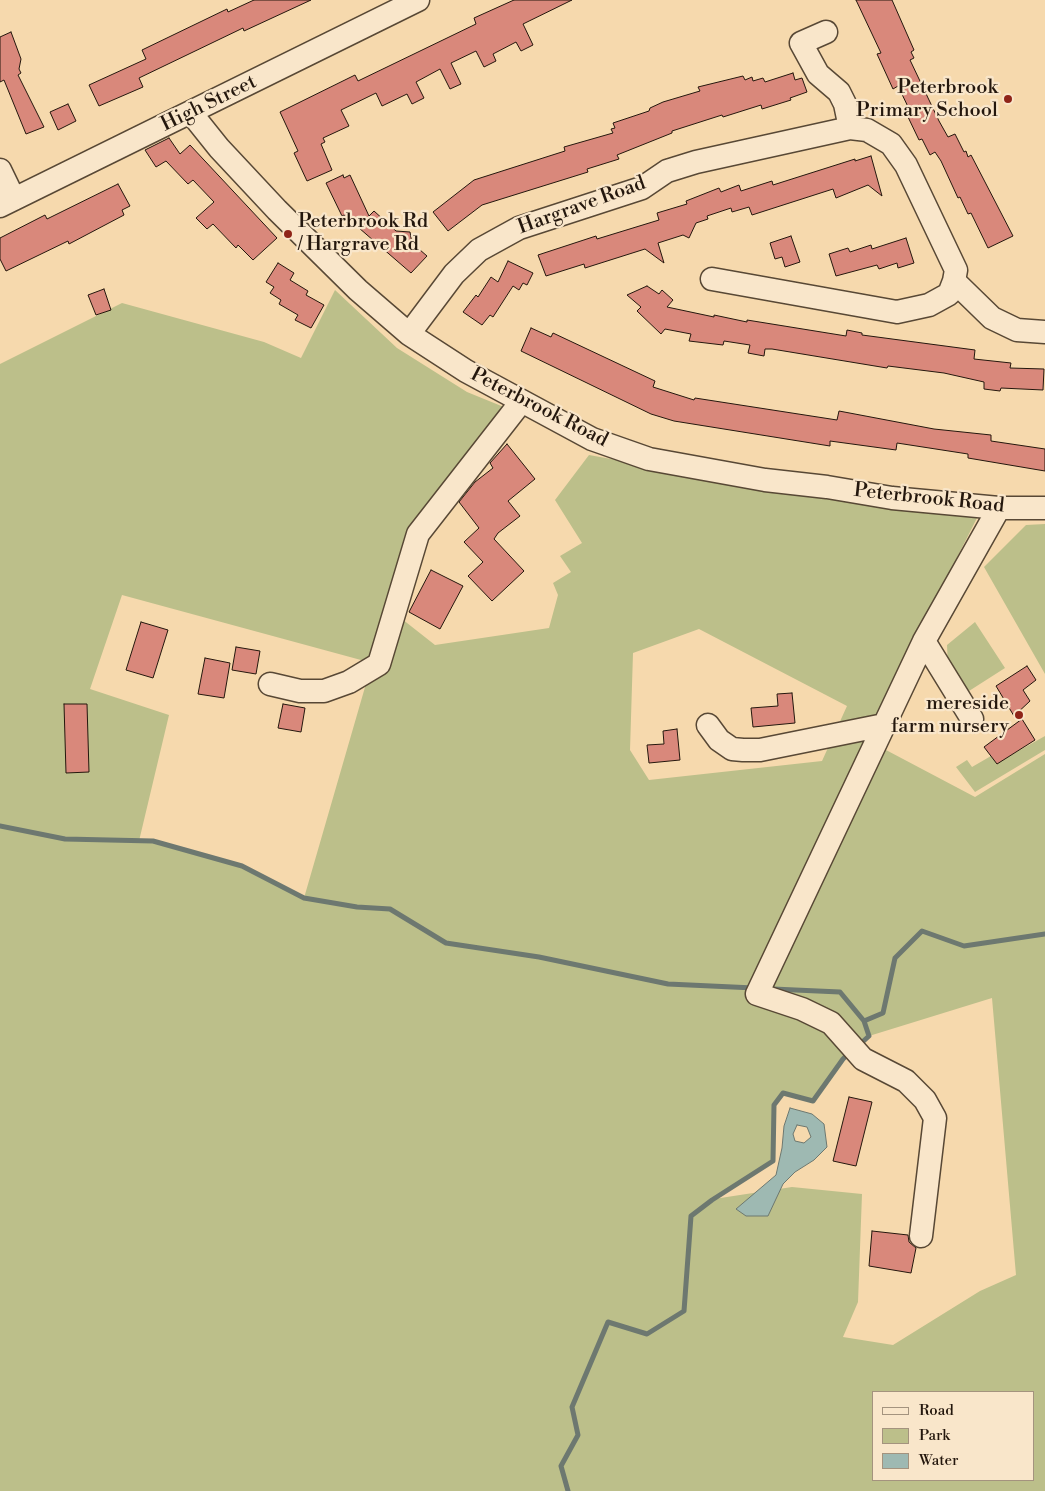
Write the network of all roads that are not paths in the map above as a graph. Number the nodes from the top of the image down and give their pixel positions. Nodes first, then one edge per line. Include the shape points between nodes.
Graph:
1 (418, 0) edge
2 (826, 32) dead end
3 (191, 113) junction
4 (850, 128) junction
5 (0, 170) edge
6 (7, 202) edge
7 (712, 280) dead end
8 (954, 281) junction
9 (1045, 332) edge
10 (409, 334) junction
11 (521, 402) junction
12 (999, 508) junction
13 (1045, 508) edge
14 (924, 641) junction
15 (270, 684) dead end
16 (972, 720) dead end
17 (708, 725) dead end
18 (884, 725) junction
19 (922, 1236) dead end

1 - 3 street, High Street
2 - 4 street via 801,43 814,69 839,92
3 - 6 street, High Street
3 - 10 street, Peterbrook Road via 277,210 358,290
4 - 8 street, Hargrave Road via 867,130 891,144 906,165 956,270
4 - 10 street, Hargrave Road via 696,162 667,171 642,188 519,228 479,250 454,274
5 - 6 street
7 - 8 street via 897,312 929,305 948,294
8 - 9 street via 992,318 1017,330
10 - 11 street, Peterbrook Road via 466,372
11 - 12 street, Peterbrook Road via 592,439 648,458 765,480 827,486 892,498
11 - 15 street via 418,534 379,664 349,682 324,691 300,692
12 - 13 street, Peterbrook Road
12 - 14 street
14 - 16 street
14 - 18 street
17 - 18 street via 719,740 732,749 760,750
18 - 19 street via 760,987 831,1023 863,1059 906,1081 925,1100 935,1118

